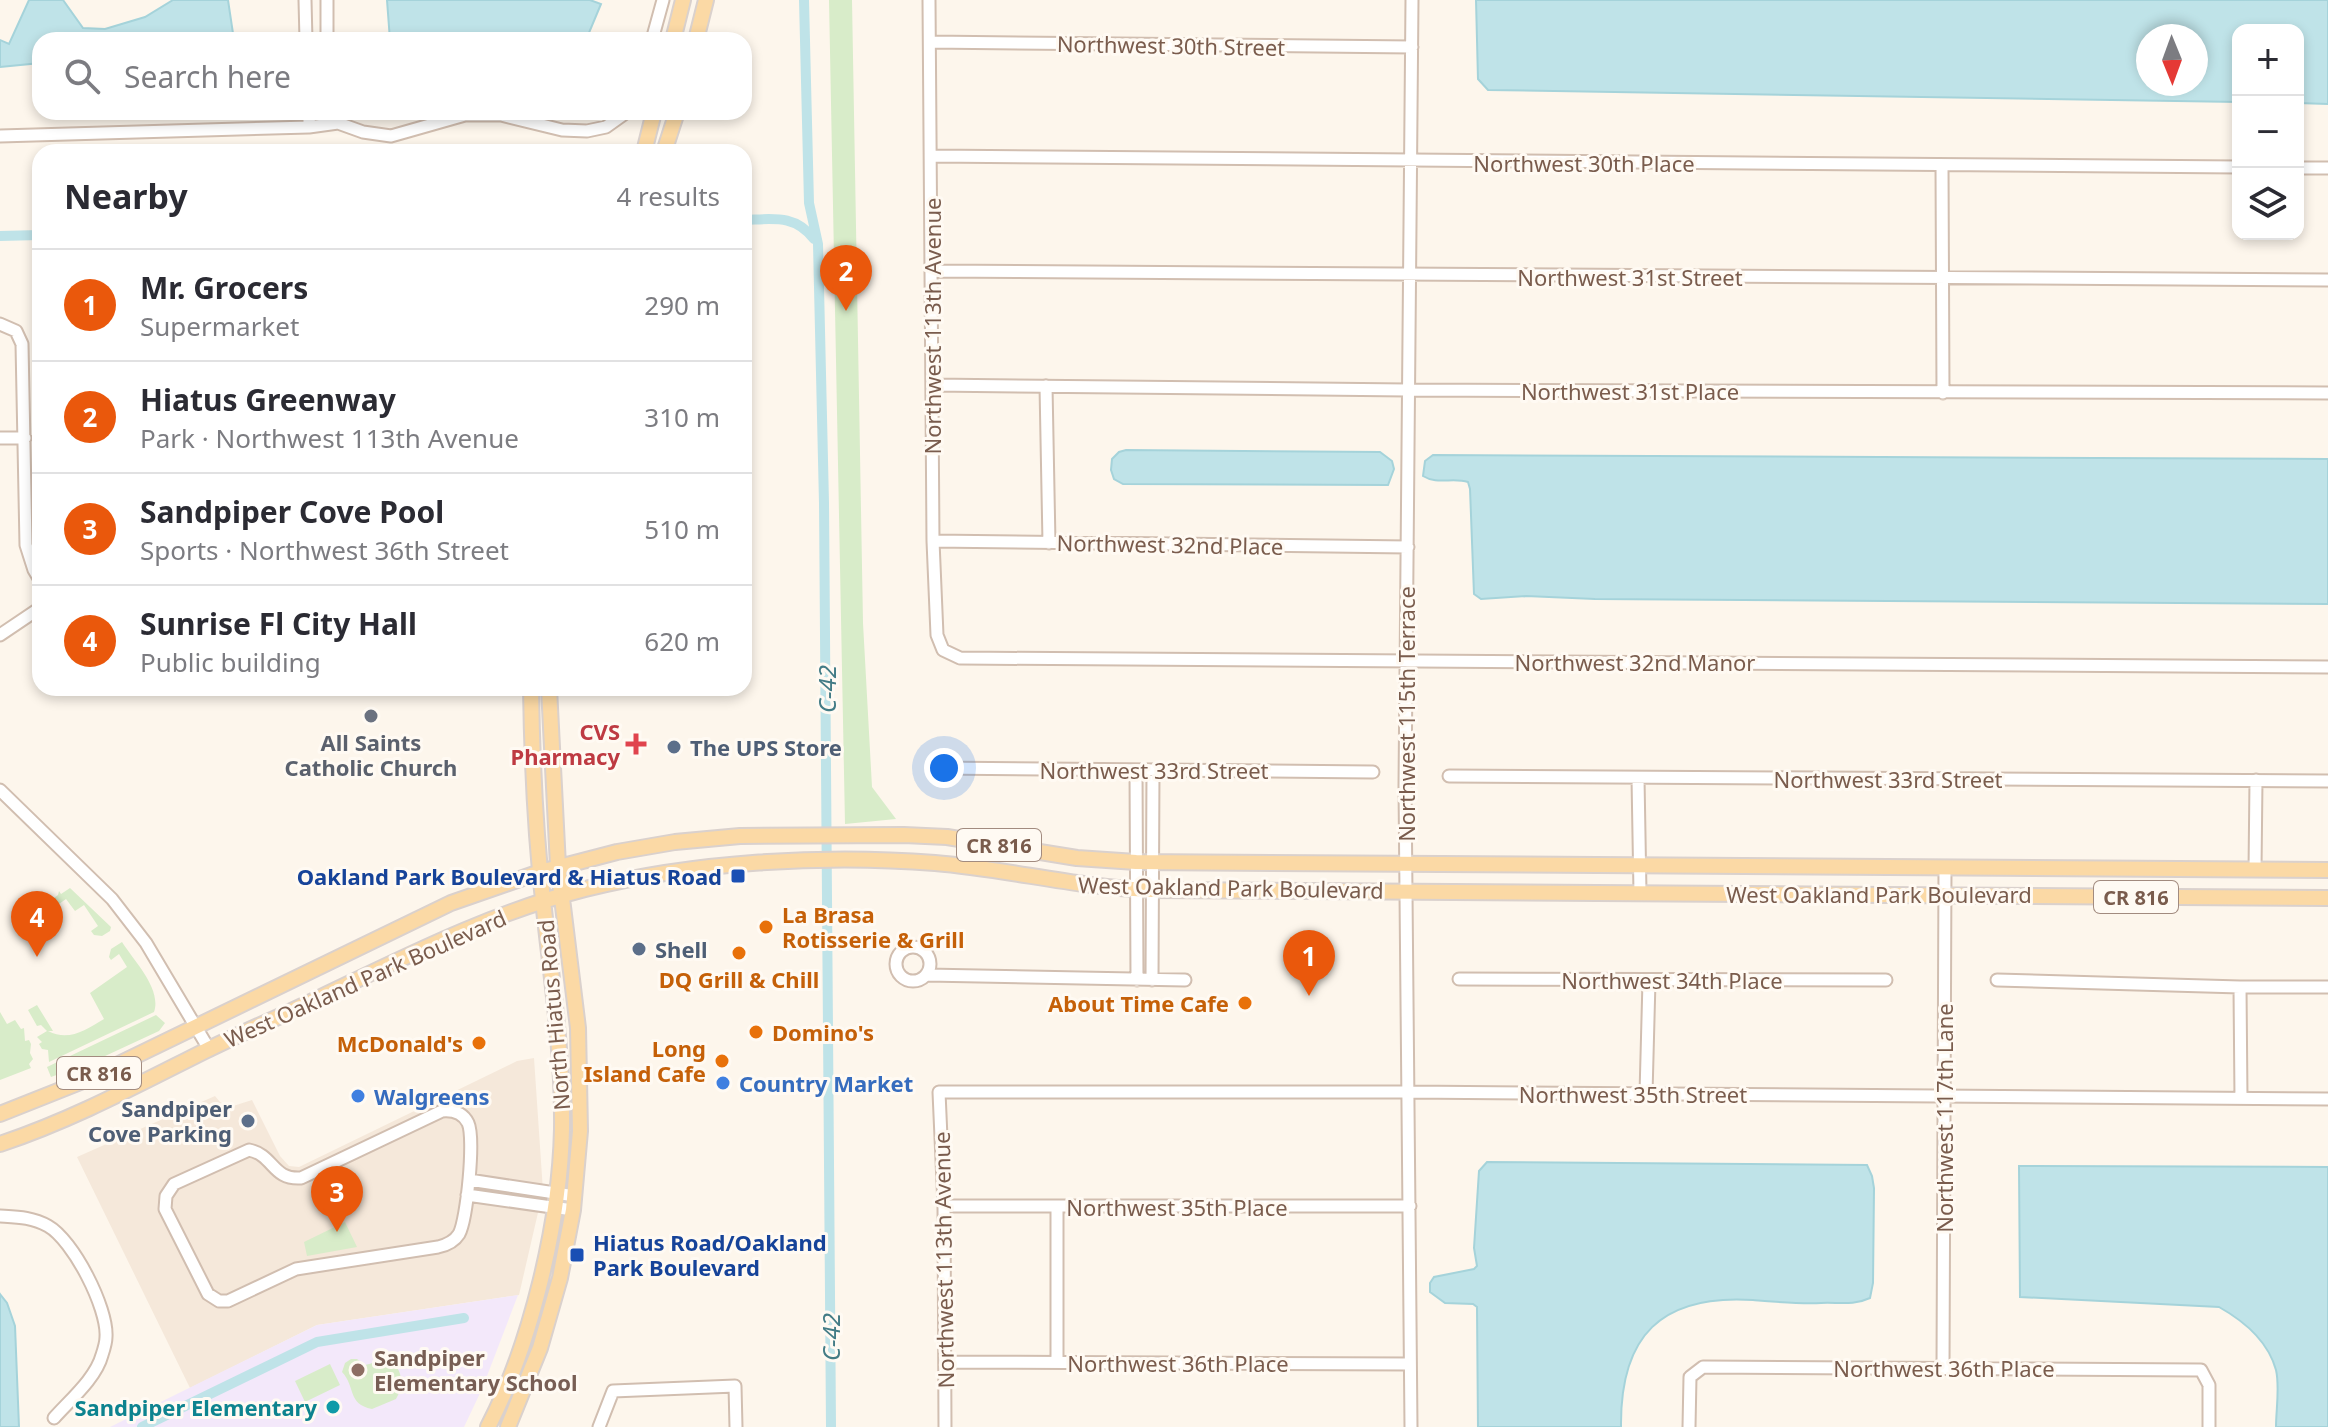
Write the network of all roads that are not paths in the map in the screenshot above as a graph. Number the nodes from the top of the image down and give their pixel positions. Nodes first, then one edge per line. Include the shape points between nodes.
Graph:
1 (305, 0) edge
2 (327, 0) edge
3 (663, 0) edge
4 (683, 0) edge
5 (706, 0) edge
6 (929, 0) edge
7 (1412, 0) edge
8 (306, 32) edge
9 (327, 32) edge
10 (654, 32) edge
11 (675, 32) edge
12 (698, 32) edge
13 (930, 42) junction
14 (1412, 47) junction
15 (309, 120) edge
16 (330, 120) edge
17 (340, 120) edge
18 (447, 120) edge
19 (521, 120) edge
20 (617, 120) edge
21 (652, 120) edge
22 (674, 120) edge
23 (309, 127) junction
24 (0, 136) edge
25 (646, 144) edge
26 (667, 144) edge
27 (931, 156) junction
28 (1411, 161) junction
29 (1942, 165) junction
30 (2232, 167) edge
31 (2304, 168) edge
32 (2328, 168) edge
33 (932, 271) junction
34 (1409, 275) junction
35 (1943, 279) junction
36 (2328, 280) edge
37 (0, 324) edge
38 (933, 385) junction
39 (1046, 386) junction
40 (1407, 390) junction
41 (1943, 393) junction
42 (2328, 393) edge
43 (0, 438) edge
44 (25, 438) junction
45 (933, 541) junction
46 (1049, 543) junction
47 (1408, 547) junction
48 (32, 564) edge
49 (32, 613) edge
50 (0, 635) edge
51 (943, 650) joint
52 (1406, 661) junction
53 (2328, 667) edge
54 (531, 696) edge
55 (549, 696) edge
56 (934, 768) dead end
57 (1136, 770) junction
58 (1153, 770) junction
59 (1373, 772) dead end
60 (1449, 776) dead end
61 (1638, 778) junction
62 (2256, 780) junction
63 (2328, 781) edge
64 (0, 790) edge
65 (1136, 862) junction
66 (1153, 862) junction
67 (1405, 864) junction
68 (1639, 865) junction
69 (558, 866) junction
70 (1945, 868) junction
71 (2255, 870) junction
72 (2328, 870) edge
73 (540, 872) junction
74 (1136, 889) junction
75 (1152, 890) junction
76 (1406, 891) junction
77 (1640, 893) junction
78 (1945, 895) junction
79 (560, 896) junction
80 (2328, 898) edge
81 (543, 901) junction
82 (927, 975) dead end
83 (1459, 979) dead end
84 (1137, 980) junction
85 (1152, 980) junction
86 (1185, 980) dead end
87 (1886, 980) dead end
88 (1997, 980) dead end
89 (1649, 981) junction
90 (2240, 987) junction
91 (2328, 987) edge
92 (196, 1025) junction
93 (209, 1049) junction
94 (939, 1092) joint
95 (1408, 1092) junction
96 (1646, 1094) junction
97 (1944, 1096) junction
98 (2241, 1098) junction
99 (2328, 1099) edge
100 (0, 1114) edge
101 (0, 1144) edge
102 (469, 1180) junction
103 (467, 1195) junction
104 (555, 1200) junction
105 (574, 1203) junction
106 (944, 1206) junction
107 (1410, 1206) junction
108 (1057, 1208) junction
109 (0, 1216) edge
110 (946, 1362) junction
111 (1057, 1362) junction
112 (1410, 1364) junction
113 (1943, 1367) junction
114 (54, 1418) dead end
115 (491, 1426) edge
116 (508, 1427) edge
117 (599, 1427) edge
118 (736, 1427) edge
119 (945, 1427) edge
120 (1411, 1427) edge
121 (1689, 1427) edge
122 (2209, 1427) edge

1 - 8 street
2 - 9 street
3 - 10 street
4 - 11 main road
5 - 12 main road
6 - 13 street, Northwest 113th Avenue
7 - 14 street, Northwest 115th Terrace
13 - 14 street, Northwest 30th Street
13 - 27 street, Northwest 113th Avenue
14 - 28 street, Northwest 115th Terrace
15 - 23 street
16 - 23 street
17 - 18 street via 363,132 391,136
19 - 20 street via 587,131
21 - 25 main road
22 - 26 main road
23 - 24 street
27 - 28 street, Northwest 30th Place
27 - 33 street, Northwest 113th Avenue
28 - 29 street, Northwest 30th Place
28 - 34 street, Northwest 115th Terrace
29 - 30 street, Northwest 30th Place
29 - 35 street
31 - 32 street
33 - 34 street, Northwest 31st Street
33 - 38 street, Northwest 113th Avenue
34 - 35 street, Northwest 31st Street
34 - 40 street, Northwest 115th Terrace
35 - 36 street, Northwest 31st Street
35 - 41 street
37 - 44 street via 16,331 22,344
38 - 39 street, Northwest 31st Place
38 - 45 street, Northwest 113th Avenue
39 - 40 street, Northwest 31st Place
39 - 46 street
40 - 41 street, Northwest 31st Place
40 - 47 street, Northwest 115th Terrace
41 - 42 street, Northwest 31st Place
43 - 44 street
44 - 48 street via 26,545
45 - 46 street, Northwest 32nd Place
45 - 51 street, Northwest 113th Avenue via 937,635
46 - 47 street, Northwest 32nd Place
47 - 52 street, Northwest 115th Terrace
49 - 50 street
51 - 52 street, Northwest 32nd Manor via 960,658
52 - 53 street, Northwest 32nd Manor
52 - 67 street, Northwest 115th Terrace
54 - 73 main road, North Hiatus Road
55 - 69 main road, North Hiatus Road
56 - 57 street, Northwest 33rd Street
57 - 58 street, Northwest 33rd Street
57 - 65 street
58 - 59 street, Northwest 33rd Street
58 - 66 street
60 - 61 street, Northwest 33rd Street
61 - 62 street, Northwest 33rd Street
61 - 68 street
62 - 63 street, Northwest 33rd Street
62 - 71 street
64 - 92 street via 112,899
65 - 66 main road, West Oakland Park Boulevard / CR 816
65 - 69 main road, West Oakland Park Boulevard / CR 816 via 947,837 862,835 675,842
65 - 74 street
66 - 67 main road, West Oakland Park Boulevard / CR 816
66 - 75 street
67 - 68 main road, West Oakland Park Boulevard / CR 816
67 - 76 street, Northwest 115th Terrace
68 - 70 main road, West Oakland Park Boulevard / CR 816
68 - 77 street
69 - 73 main road, West Oakland Park Boulevard / CR 816
69 - 79 main road, North Hiatus Road
70 - 71 main road, West Oakland Park Boulevard / CR 816
70 - 78 street, Northwest 117th Lane
71 - 72 main road, West Oakland Park Boulevard / CR 816
73 - 81 main road, North Hiatus Road
73 - 92 main road, West Oakland Park Boulevard / CR 816 via 438,909
74 - 75 main road, West Oakland Park Boulevard / CR 816
74 - 79 main road, West Oakland Park Boulevard / CR 816 via 936,863 862,861 688,870
74 - 84 street
75 - 76 main road, West Oakland Park Boulevard / CR 816
75 - 85 street
76 - 77 main road, West Oakland Park Boulevard / CR 816
76 - 95 street, Northwest 115th Terrace
77 - 78 main road, West Oakland Park Boulevard / CR 816
78 - 80 main road, West Oakland Park Boulevard / CR 816
78 - 97 street, Northwest 117th Lane
79 - 81 main road, West Oakland Park Boulevard / CR 816
79 - 105 main road, North Hiatus Road via 578,1028 580,1131
81 - 93 main road, West Oakland Park Boulevard / CR 816 via 425,946
81 - 104 main road, North Hiatus Road via 559,1026 562,1129
82 - 84 street
83 - 89 street, Northwest 34th Place
84 - 85 street
85 - 86 street
87 - 89 street, Northwest 34th Place
88 - 90 street
89 - 96 street
90 - 91 street
90 - 98 street
92 - 93 street
92 - 100 main road, West Oakland Park Boulevard / CR 816 via 88,1079
93 - 101 main road, West Oakland Park Boulevard / CR 816 via 86,1111
94 - 95 street, Northwest 35th Street
94 - 106 street, Northwest 113th Avenue
95 - 96 street, Northwest 35th Street
95 - 107 street, Northwest 115th Terrace
96 - 97 street, Northwest 35th Street
97 - 98 street, Northwest 35th Street
97 - 113 street, Northwest 117th Lane
98 - 99 street, Northwest 35th Street
102 - 103 street
102 - 103 street via 470,1129 453,1111 437,1113 304,1177 284,1177 260,1153 246,1150 174,1184 165,1209 208,1294 225,1301 296,1269 452,1242 460,1231
102 - 104 street
103 - 104 street
104 - 105 street
104 - 115 main road, North Hiatus Road via 540,1280
105 - 116 main road, North Hiatus Road via 540,1348
106 - 108 street, Northwest 35th Place
106 - 110 street, Northwest 113th Avenue
107 - 108 street, Northwest 35th Place
107 - 112 street, Northwest 115th Terrace
108 - 111 street
109 - 114 street via 32,1218 64,1239 93,1287 103,1317 101,1359
110 - 111 street, Northwest 36th Place
110 - 119 street, Northwest 113th Avenue
111 - 112 street, Northwest 36th Place
112 - 120 street, Northwest 115th Terrace
113 - 121 street, Northwest 36th Place via 1703,1367 1690,1377
113 - 122 street, Northwest 36th Place via 2201,1370 2209,1385
117 - 118 street via 613,1391 735,1386

